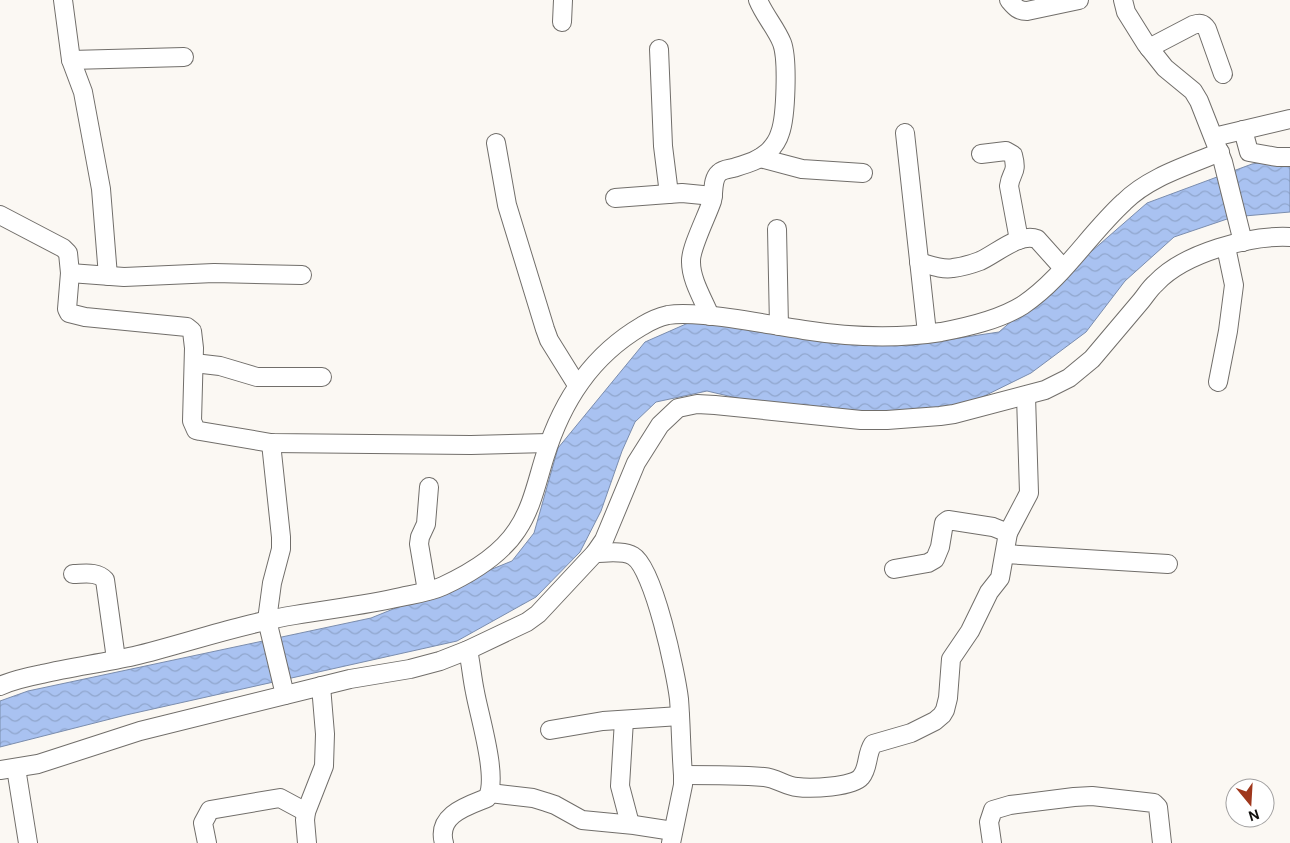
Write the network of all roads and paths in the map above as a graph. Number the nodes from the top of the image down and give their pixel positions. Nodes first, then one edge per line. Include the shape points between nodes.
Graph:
1 (64, 0) edge
2 (563, 0) edge
3 (1009, 0) edge
4 (1079, 0) edge
5 (1123, 0) edge
6 (760, 1) edge
7 (562, 22) dead end
8 (1149, 48) junction
9 (659, 49) dead end
10 (184, 57) dead end
11 (71, 60) junction
12 (1223, 74) dead end
13 (1290, 119) edge
14 (1243, 130) junction
15 (905, 133) dead end
16 (496, 143) dead end
17 (1219, 151) junction
18 (981, 154) dead end
19 (1290, 157) edge
20 (760, 158) junction
21 (863, 173) dead end
22 (669, 194) junction
23 (713, 196) junction
24 (615, 198) dead end
25 (0, 215) edge
26 (777, 230) dead end
27 (1242, 236) junction
28 (1290, 237) edge
29 (1019, 240) junction
30 (1226, 247) junction
31 (918, 262) junction
32 (1063, 268) junction
33 (70, 273) junction
34 (302, 275) dead end
35 (108, 276) junction
36 (710, 316) junction
37 (779, 326) junction
38 (926, 333) junction
39 (194, 363) junction
40 (322, 377) dead end
41 (1218, 382) dead end
42 (578, 386) junction
43 (1026, 396) junction
44 (271, 443) junction
45 (549, 443) junction
46 (429, 487) dead end
47 (1008, 532) junction
48 (596, 553) junction
49 (1005, 554) junction
50 (1168, 564) dead end
51 (894, 569) dead end
52 (73, 574) dead end
53 (427, 591) junction
54 (267, 622) junction
55 (468, 650) junction
56 (116, 659) junction
57 (0, 686) edge
58 (321, 686) junction
59 (284, 691) junction
60 (680, 716) junction
61 (624, 720) junction
62 (550, 730) dead end
63 (8, 769) edge
64 (683, 775) junction
65 (490, 793) junction
66 (306, 812) junction
67 (630, 824) junction
68 (672, 837) edge
69 (28, 843) edge
70 (208, 843) edge
71 (307, 843) edge
72 (444, 843) edge
73 (992, 843) edge
74 (1162, 843) edge

1 - 11 street
2 - 7 street
3 - 4 street via 1020,11 1028,11
5 - 8 street via 1126,12
6 - 20 street via 782,42 786,63 781,133
8 - 12 street via 1188,27 1204,24
8 - 17 street via 1200,101
9 - 22 street via 663,146
10 - 11 street
11 - 35 street via 83,92 94,144
13 - 14 street
14 - 17 street
14 - 19 street via 1249,152
15 - 31 street
16 - 42 street via 508,205 545,330
17 - 27 street
17 - 32 street via 1139,189
18 - 29 street via 1006,151 1013,155 1016,168 1009,186
20 - 21 street via 802,169
20 - 23 street via 720,171
22 - 23 street
22 - 24 street
23 - 36 street via 691,261
25 - 33 street via 63,248 68,253
26 - 37 street
27 - 28 street
27 - 30 street
29 - 31 street via 968,265 945,269
29 - 32 street via 1037,239
30 - 41 street via 1234,285
30 - 43 street via 1190,259 1173,269 1156,282 1082,368 1061,382
31 - 38 street
32 - 38 street via 1025,304 1013,311 974,324
33 - 35 street
33 - 39 street via 69,313 187,327 194,336
34 - 35 street
36 - 37 street
36 - 42 street via 672,314 645,324 606,353
37 - 38 street via 896,337
39 - 40 street via 220,366 257,377
39 - 44 street via 192,421 196,430
42 - 45 street via 558,418
43 - 47 street via 1029,493
43 - 48 street via 954,414 887,420 686,405 660,425 636,463 610,529
44 - 45 street
44 - 54 street via 282,537
45 - 53 street via 526,515 506,545 479,567
46 - 53 street via 426,524 419,544
47 - 49 street
47 - 51 street via 948,520 944,523 935,560
48 - 55 street via 538,614
48 - 60 street via 632,555 647,577 672,661
49 - 50 street
49 - 64 street via 1000,578 951,659 946,710 935,721 911,733 873,744 862,776 856,781 798,788 771,778
52 - 56 street via 96,574 105,580
53 - 54 street
54 - 56 street
54 - 59 street
55 - 58 street via 410,670
55 - 65 street via 491,773
56 - 57 street
58 - 59 street
58 - 66 street via 324,766
59 - 63 street via 140,731 38,764
60 - 61 street
60 - 64 street
61 - 62 street
61 - 67 street via 620,786
63 - 69 street
64 - 68 street
65 - 67 street via 533,798 556,805 582,820
65 - 72 street via 487,798 447,819 442,830
66 - 70 street via 280,798 210,810 203,822
66 - 71 street
67 - 68 street
73 - 74 street via 989,822 994,810 1092,796 1154,802 1158,807

